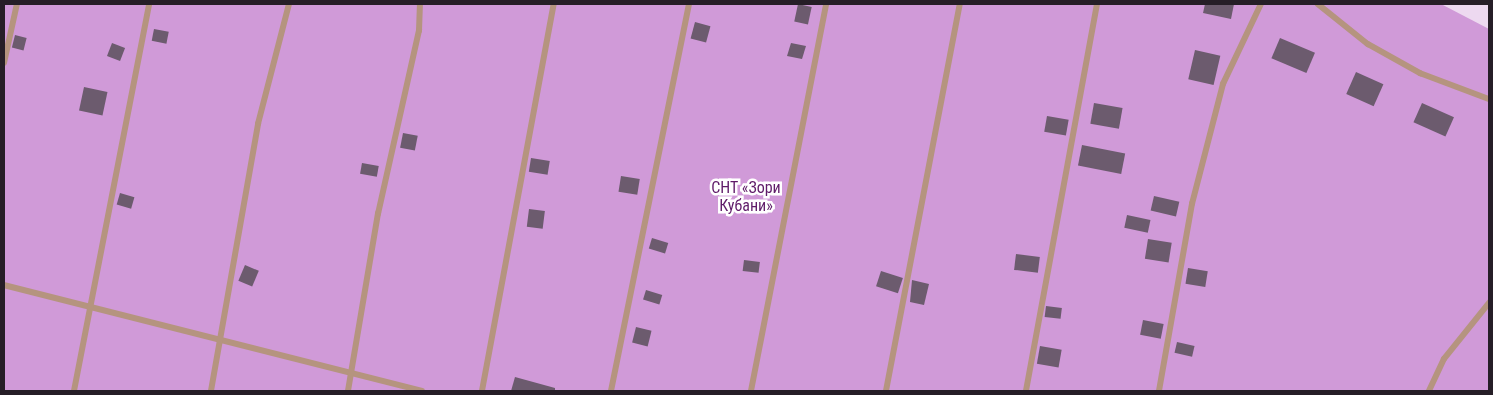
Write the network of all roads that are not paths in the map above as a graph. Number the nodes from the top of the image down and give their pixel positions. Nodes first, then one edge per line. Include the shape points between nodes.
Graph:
1 (16, 4) edge
2 (149, 4) edge
3 (288, 4) edge
4 (420, 4) edge
5 (554, 4) edge
6 (689, 4) edge
7 (826, 4) edge
8 (960, 4) edge
9 (1097, 4) edge
10 (1261, 4) edge
11 (1318, 4) edge
12 (4, 63) edge
13 (1489, 99) edge
14 (4, 285) edge
15 (1489, 303) edge
16 (92, 308) junction
17 (220, 343) junction
18 (351, 374) junction
19 (74, 391) edge
20 (211, 391) edge
21 (348, 391) edge
22 (422, 391) edge
23 (482, 391) edge
24 (612, 391) edge
25 (751, 391) edge
26 (886, 391) edge
27 (1026, 391) edge
28 (1159, 391) edge
29 (1429, 391) edge

1 - 12 lane
2 - 16 lane via 110,194
3 - 17 lane via 258,124
4 - 18 lane via 419,31 378,214
5 - 23 lane
6 - 24 lane
7 - 25 lane
8 - 26 lane
9 - 27 lane
10 - 28 lane via 1223,84 1192,204
11 - 13 lane via 1368,44 1420,73
14 - 16 lane
15 - 29 lane via 1444,359
16 - 17 lane
16 - 19 lane
17 - 18 lane
17 - 20 lane
18 - 21 lane
18 - 22 lane

